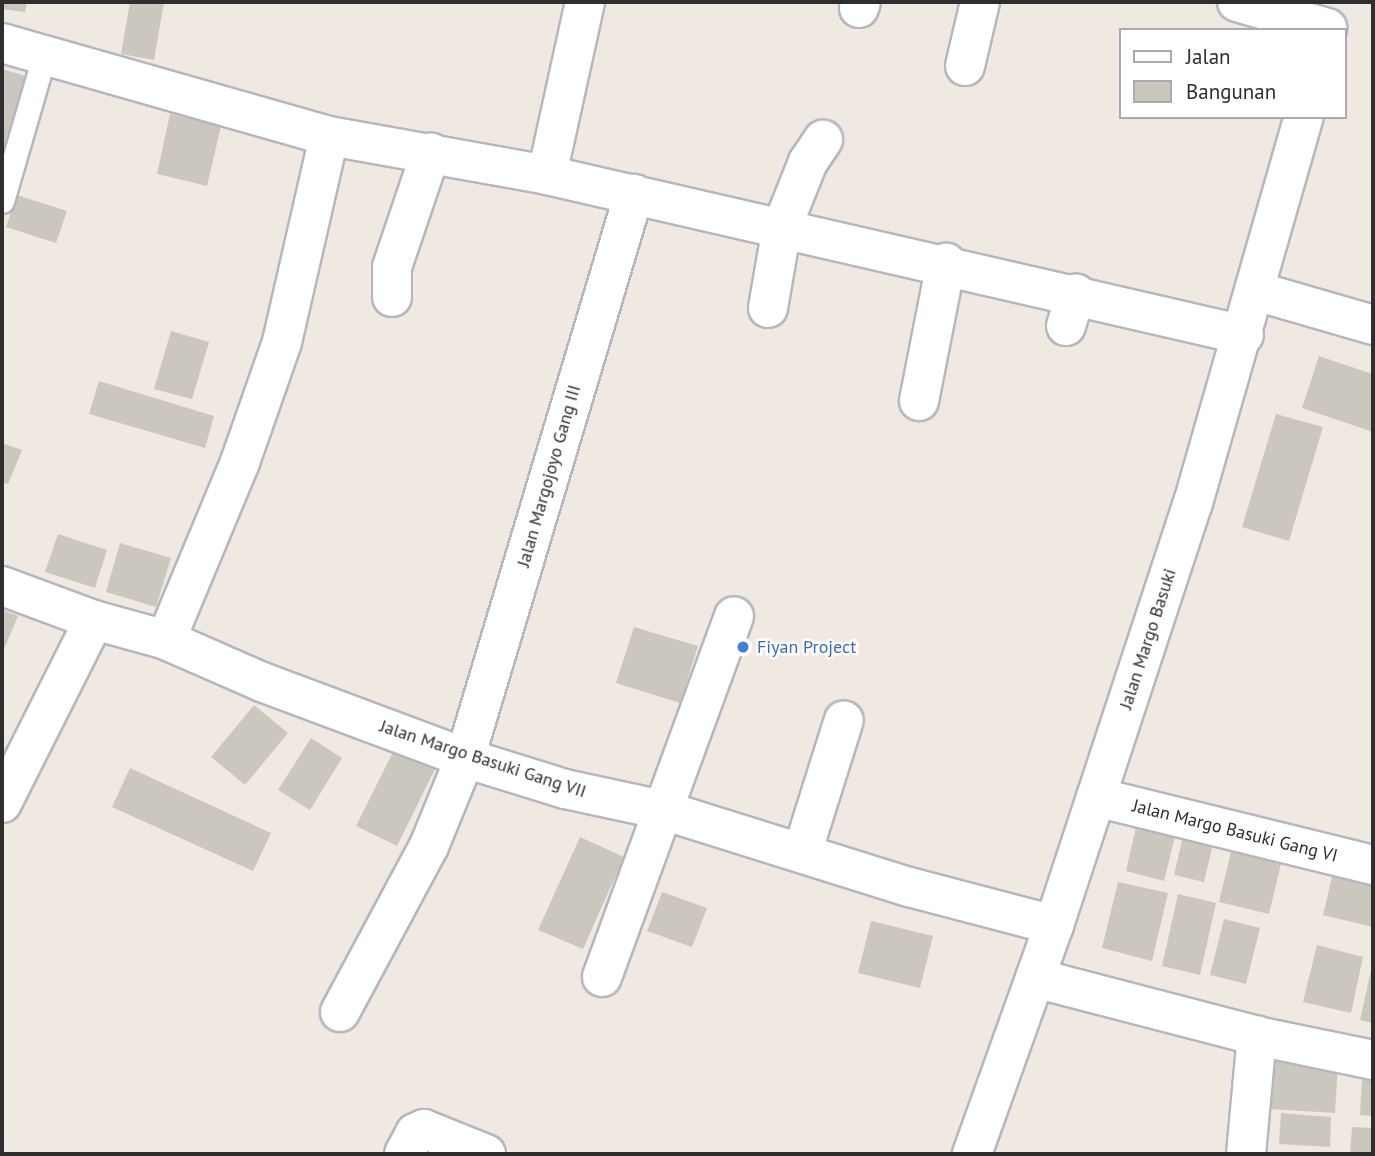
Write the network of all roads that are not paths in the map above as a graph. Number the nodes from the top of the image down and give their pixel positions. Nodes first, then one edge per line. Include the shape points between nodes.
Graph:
1 (585, 2) edge
2 (980, 2) edge
3 (1237, 2) edge
4 (1329, 20) edge
5 (2, 43) edge
6 (45, 53) junction
7 (965, 66) dead end
8 (1303, 119) edge
9 (329, 136) junction
10 (822, 140) dead end
11 (431, 152) junction
12 (547, 175) junction
13 (634, 194) junction
14 (2, 201) edge
15 (782, 227) junction
16 (946, 263) junction
17 (1256, 291) junction
18 (392, 297) dead end
19 (768, 308) dead end
20 (1373, 325) edge
21 (1244, 335) junction
22 (919, 401) dead end
23 (2, 586) edge
24 (734, 616) dead end
25 (94, 620) junction
26 (166, 640) junction
27 (844, 720) dead end
28 (465, 758) junction
29 (1096, 797) junction
30 (2, 803) edge
31 (663, 810) junction
32 (802, 853) junction
33 (1373, 865) edge
34 (1054, 925) junction
35 (602, 977) dead end
36 (1035, 978) junction
37 (341, 1012) dead end
38 (1256, 1036) junction
39 (1373, 1060) edge
40 (404, 1154) edge
41 (486, 1154) edge
42 (972, 1154) edge
43 (1246, 1154) edge

1 - 12 street
2 - 7 street
3 - 4 street
5 - 6 street
6 - 9 street
6 - 14 lane
8 - 17 street, Jalan Margo Basuki
9 - 11 street
9 - 26 street via 282,342 240,462
10 - 15 street
11 - 12 street
11 - 18 street via 392,267
12 - 13 street
13 - 15 street
13 - 28 street, Jalan Margojoyo Gang III
15 - 16 street
15 - 19 street
16 - 21 street via 1071,309
16 - 22 street
17 - 20 street
17 - 21 street, Jalan Margo Basuki
21 - 29 street, Jalan Margo Basuki
23 - 25 street, Jalan Margo Basuki Gang VII
24 - 31 street
25 - 26 street, Jalan Margo Basuki Gang VII
25 - 30 street
26 - 28 street, Jalan Margo Basuki Gang VII via 262,682
27 - 32 street
28 - 31 street, Jalan Margo Basuki Gang VII via 565,789
28 - 37 street, Jalan Margojoyo Gang III via 434,835
29 - 33 street, Jalan Margo Basuki Gang VI
29 - 34 street, Jalan Margo Basuki
31 - 32 street, Jalan Margo Basuki Gang VII
31 - 35 street
32 - 34 street, Jalan Margo Basuki Gang VII
34 - 36 street, Jalan Margo Basuki
36 - 38 street
36 - 42 street, Jalan Margo Basuki
38 - 39 street
38 - 43 street
40 - 41 street via 415,1133 429,1129

